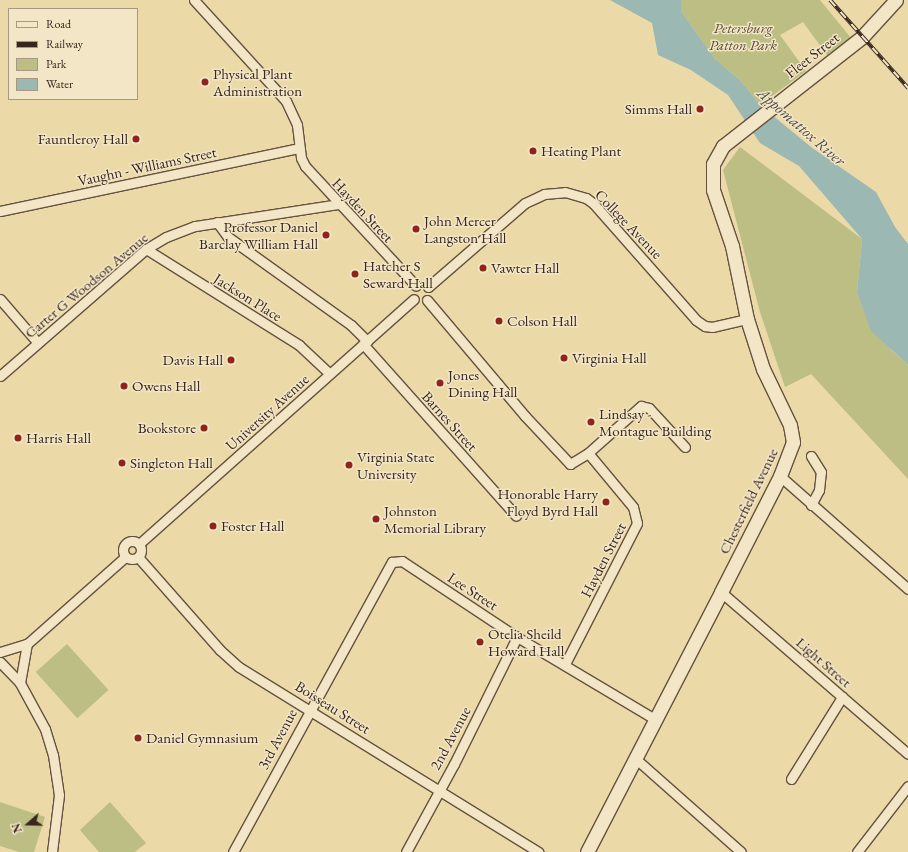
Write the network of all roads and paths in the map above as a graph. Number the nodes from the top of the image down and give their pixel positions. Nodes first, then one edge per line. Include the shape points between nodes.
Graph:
1 (194, 0) edge
2 (896, 0) edge
3 (742, 130) joint
4 (300, 148) junction
5 (338, 204) junction
6 (0, 211) edge
7 (217, 222) junction
8 (146, 249) junction
9 (416, 286) junction
10 (428, 287) junction
11 (0, 299) edge
12 (414, 299) junction
13 (427, 300) junction
14 (747, 319) junction
15 (365, 342) junction
16 (38, 343) junction
17 (330, 374) junction
18 (0, 376) edge
19 (684, 447) dead end
20 (588, 453) junction
21 (811, 456) dead end
22 (780, 476) junction
23 (811, 505) junction
24 (516, 516) dead end
25 (139, 544) junction
26 (125, 557) junction
27 (138, 557) junction
28 (398, 561) joint
29 (908, 589) edge
30 (721, 592) junction
31 (517, 637) junction
32 (27, 644) junction
33 (0, 652) edge
34 (0, 662) edge
35 (565, 664) junction
36 (20, 683) junction
37 (842, 697) junction
38 (310, 708) junction
39 (656, 720) junction
40 (908, 754) edge
41 (636, 759) junction
42 (791, 778) dead end
43 (908, 786) edge
44 (439, 789) junction
45 (52, 852) edge
46 (233, 852) edge
47 (406, 852) edge
48 (538, 852) edge
49 (587, 852) edge
50 (741, 852) edge
51 (857, 852) edge

1 - 4 street, Hayden Street via 286,101 297,125
2 - 3 main road, Fleet Street via 862,37
3 - 14 main road, Chesterfield Avenue via 723,146 717,155 712,183 732,246
4 - 5 street, Hayden Street via 304,166
4 - 6 street, Vaughn - Williams Street
5 - 7 street, Carter G Woodson Avenue
5 - 9 street, Hayden Street
7 - 8 street, Carter G Woodson Avenue via 180,230
7 - 15 street, Barnes Street via 228,237 350,325
8 - 16 street, Carter G Woodson Avenue
8 - 17 street, Jackson Place via 299,345
9 - 10 street
9 - 12 street via 412,292
10 - 13 street via 430,294
10 - 14 street, College Avenue via 525,203 544,194 565,192 586,198 599,209 696,320 712,327
11 - 16 street
12 - 13 street via 419,302
12 - 15 street, University Avenue
13 - 20 street via 525,416 570,464
14 - 22 main road, Chesterfield Avenue via 763,369 792,433 791,449
15 - 17 street, University Avenue
15 - 24 street, Barnes Street
16 - 18 street, Carter G Woodson Avenue
17 - 25 street, University Avenue
19 - 20 street via 649,408 640,406
20 - 35 street, Hayden Street via 633,507 637,523
21 - 23 street via 821,472 819,490
22 - 23 street
22 - 30 main road, Chesterfield Avenue
23 - 29 street
25 - 26 street, University Avenue via 133,541 125,545
25 - 27 street via 141,552
26 - 27 street via 131,560
26 - 32 street, University Avenue
27 - 38 street, Boisseau Street via 220,650 239,667
28 - 31 street, Lee Street via 402,561
28 - 38 street, 3rd Avenue via 389,565
30 - 37 street, Light Street
30 - 39 main road, Chesterfield Avenue
31 - 35 street, Lee Street
31 - 44 street, 2nd Avenue
32 - 33 street, University Avenue
32 - 36 street
34 - 36 street
35 - 39 street, Lee Street
36 - 45 street via 45,729 54,761 59,795
37 - 40 street, Light Street
37 - 42 street
38 - 44 street, Boisseau Street
38 - 46 street, 3rd Avenue
39 - 41 main road, Chesterfield Avenue
41 - 49 main road, Chesterfield Avenue
41 - 50 street
43 - 51 street
44 - 47 street, 2nd Avenue
44 - 48 street, Boisseau Street

